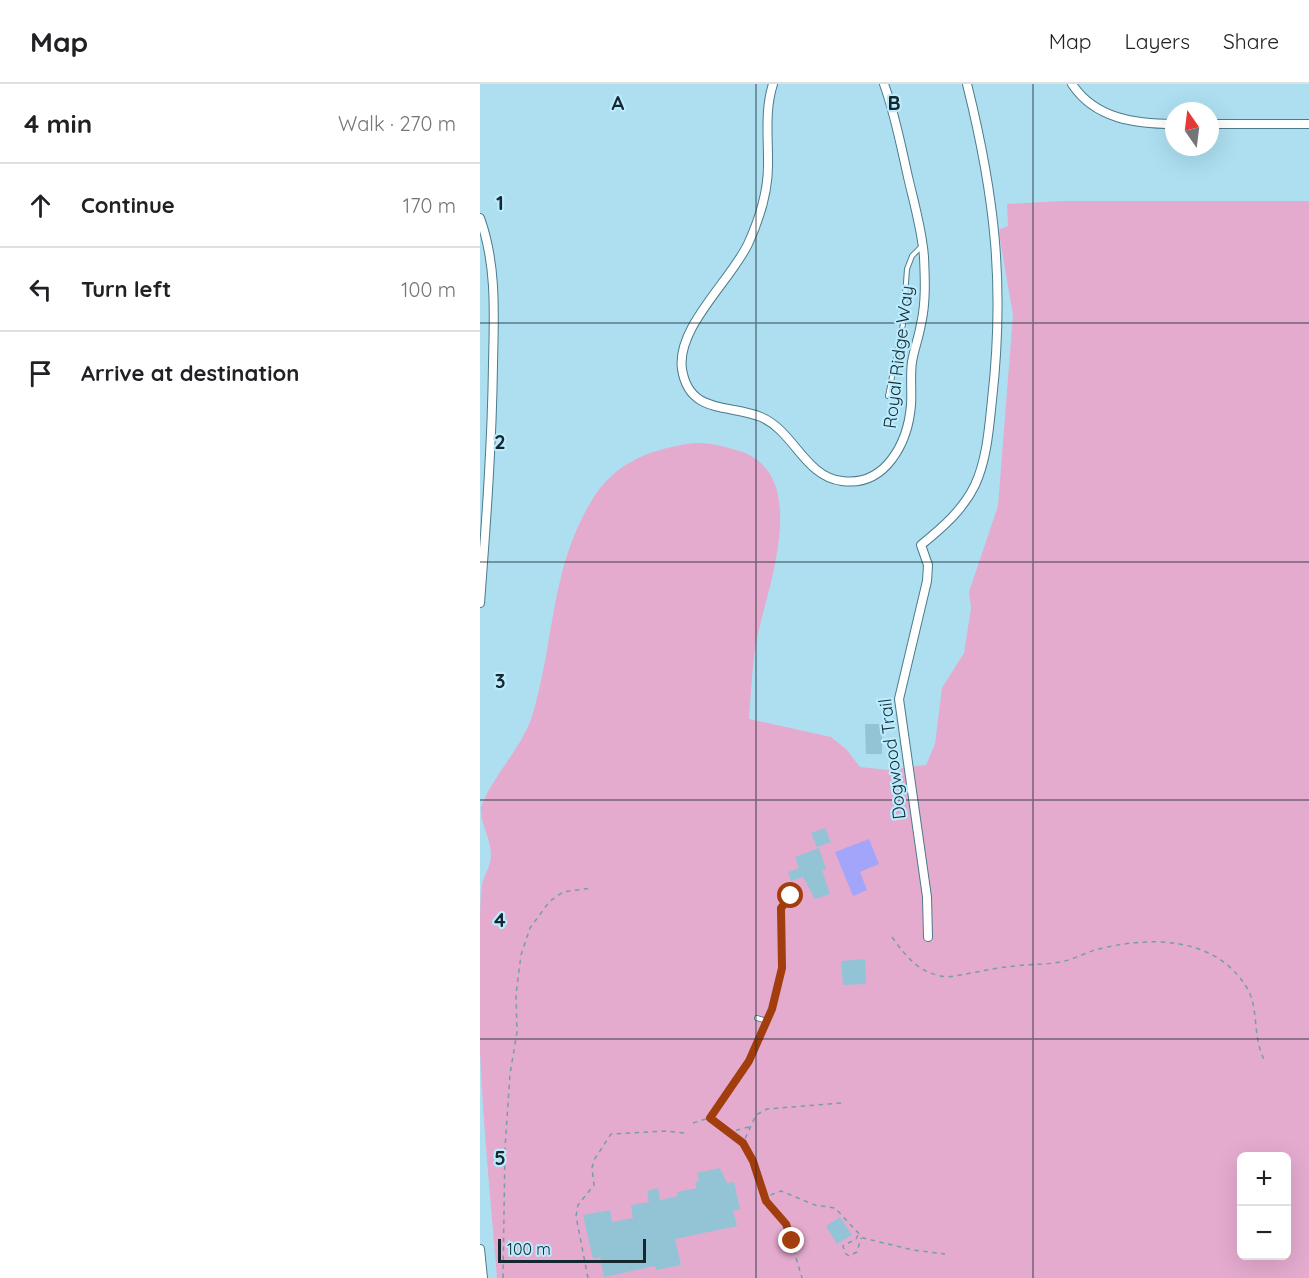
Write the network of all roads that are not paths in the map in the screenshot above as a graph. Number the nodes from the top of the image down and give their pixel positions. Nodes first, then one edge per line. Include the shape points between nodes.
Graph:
1 (773, 84) edge
2 (884, 84) edge
3 (967, 84) edge
4 (1072, 84) edge
5 (1165, 124) edge
6 (1219, 124) edge
7 (1309, 124) edge
8 (480, 219) edge
9 (923, 246) junction
10 (888, 396) dead end
11 (480, 603) edge
12 (928, 937) dead end
13 (757, 1017) dead end
14 (767, 1021) road end
15 (480, 1250) edge
16 (483, 1278) edge

1 - 9 street, Royal Ridge Way via 768,112 767,182 756,225 741,258 683,347 684,377 694,395 710,405 765,418 825,476 853,482 875,475 898,451 907,430 912,364 923,314
2 - 9 street, Royal Ridge Way
3 - 12 street, Dogwood Trail via 993,206 999,325 987,440 976,483 960,509 921,545 928,566 927,581 899,699 927,897
4 - 5 street via 1093,106 1115,117
6 - 7 street
8 - 11 street via 491,261 494,340
9 - 10 lane via 912,256 907,269 903,324
13 - 14 lane
15 - 16 street

